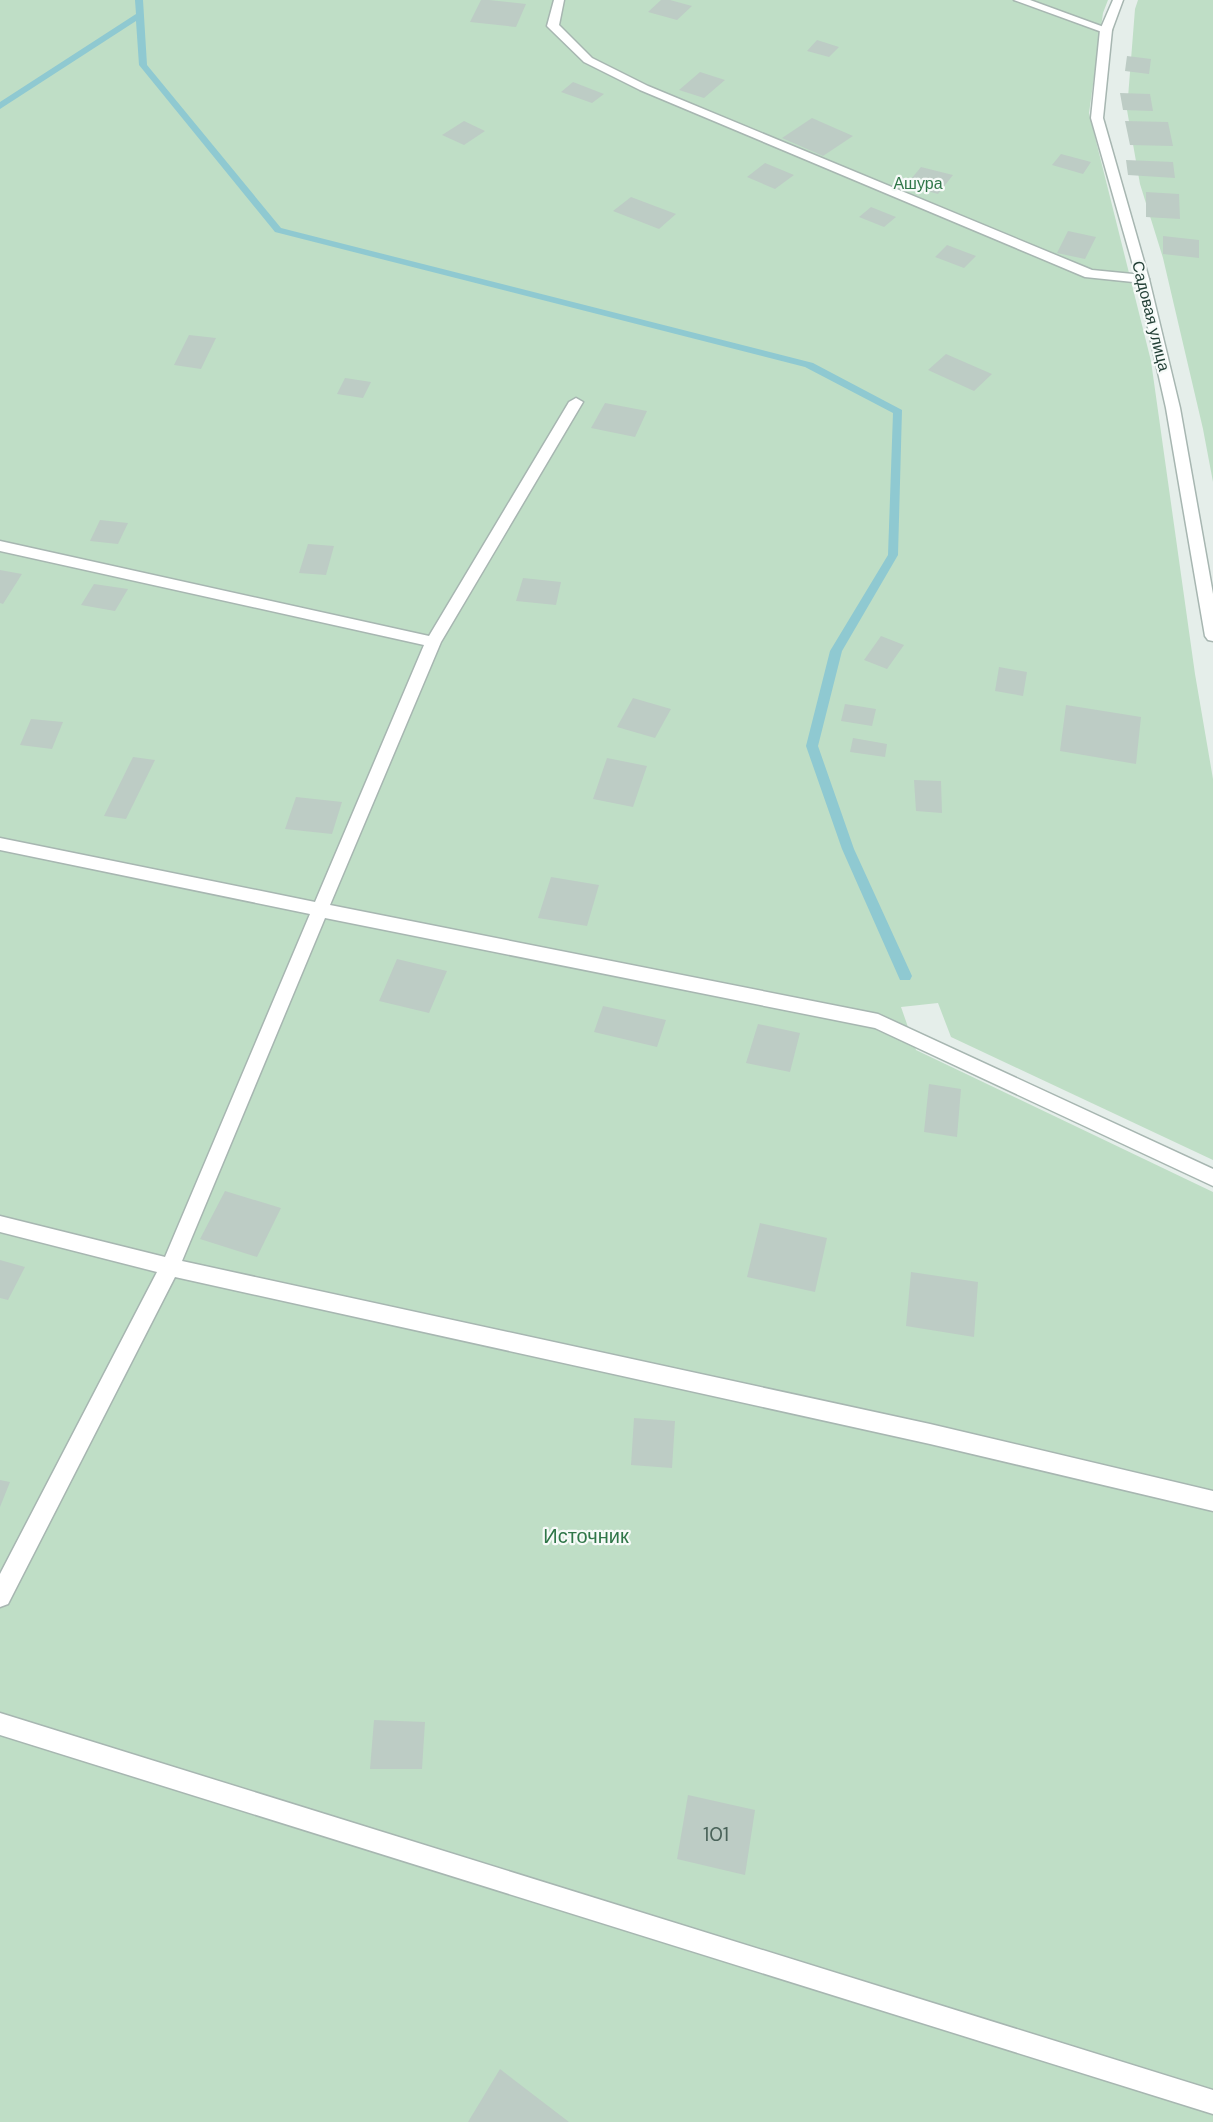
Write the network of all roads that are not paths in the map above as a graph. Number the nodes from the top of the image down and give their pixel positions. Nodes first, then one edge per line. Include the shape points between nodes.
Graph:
1 (559, 0) edge
2 (1019, 0) edge
3 (1118, 0) edge
4 (1106, 30) junction
5 (1143, 279) junction
6 (576, 402) dead end
7 (0, 546) edge
8 (1213, 636) edge
9 (433, 642) junction
10 (0, 844) edge
11 (320, 910) junction
12 (1213, 1178) edge
13 (0, 1224) edge
14 (170, 1267) junction
15 (1213, 1501) edge
16 (0, 1596) edge
17 (0, 1724) edge
18 (1213, 2102) edge

1 - 5 street via 553,26 588,60 635,83 1090,274
2 - 4 street
3 - 4 street, Садовая улица
4 - 5 street, Садовая улица via 1097,118
5 - 8 street, Садовая улица via 1173,408
6 - 9 street
7 - 9 street
9 - 11 street
10 - 11 street
11 - 12 street via 878,1021
11 - 14 street
13 - 14 street
14 - 15 street via 930,1434
14 - 16 street
17 - 18 street

